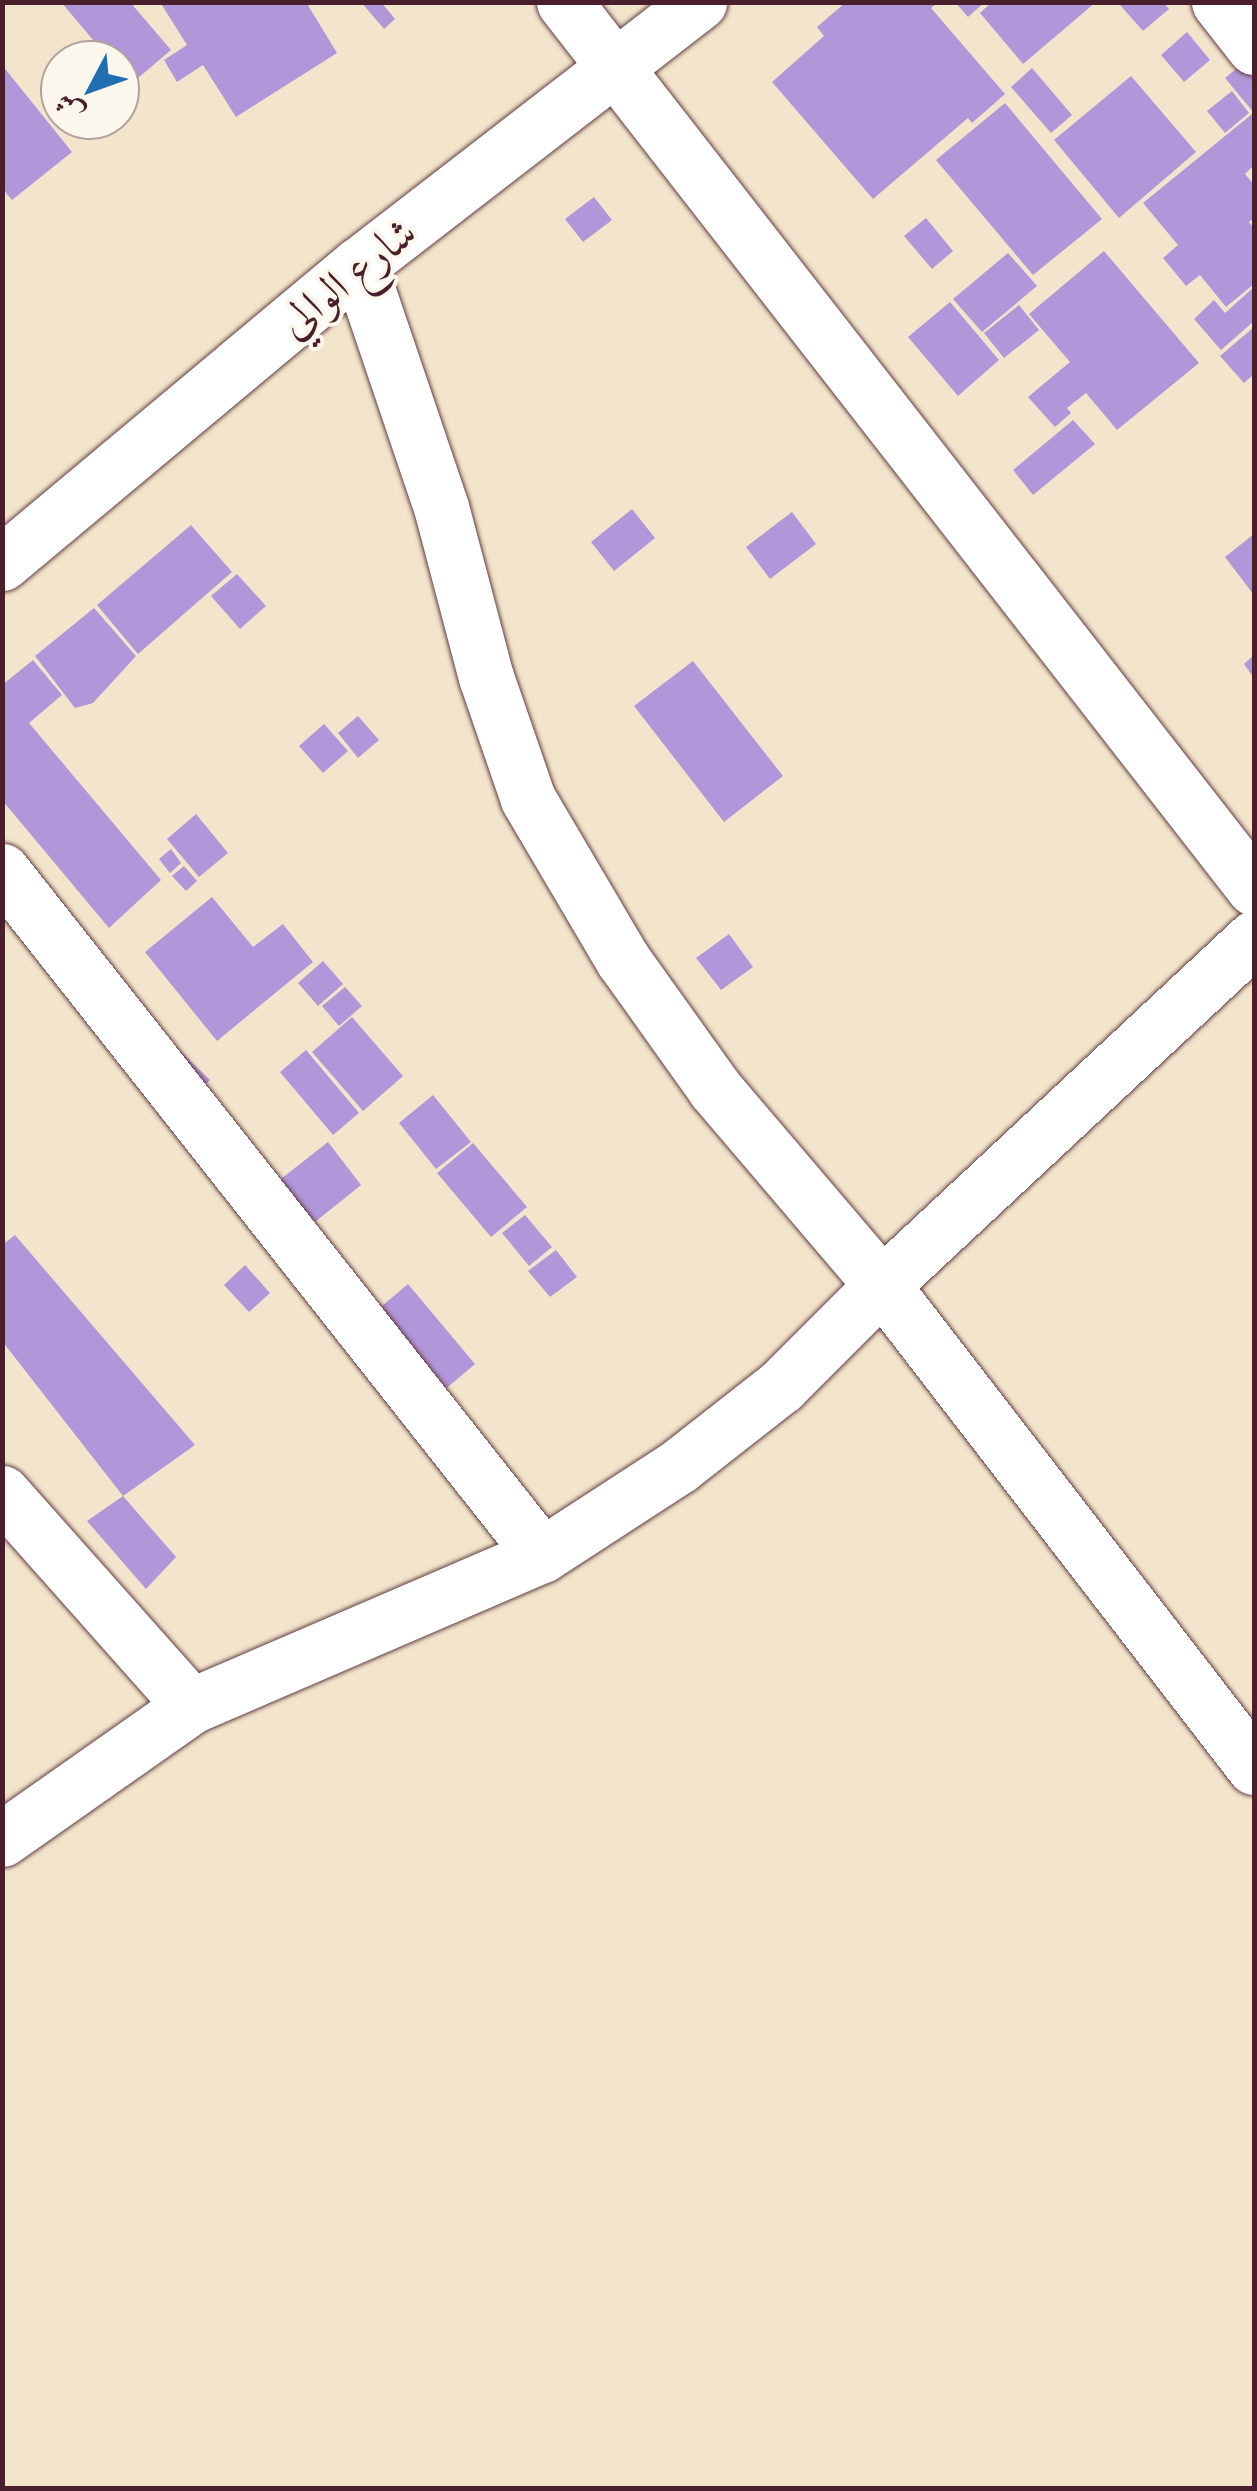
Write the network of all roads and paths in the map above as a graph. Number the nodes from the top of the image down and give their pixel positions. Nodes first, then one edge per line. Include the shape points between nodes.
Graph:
1 (564, 2) edge
2 (700, 2) edge
3 (1219, 2) edge
4 (1254, 46) edge
5 (618, 68) junction
6 (359, 265) junction
7 (2, 562) edge
8 (2, 871) edge
9 (1254, 888) edge
10 (1254, 938) edge
11 (882, 1285) junction
12 (2, 1493) edge
13 (542, 1555) junction
14 (191, 1706) junction
15 (1254, 1768) edge
16 (2, 1840) edge

1 - 5 street
2 - 5 street, شارع الوالي
3 - 4 street
5 - 6 street, شارع الوالي
5 - 9 street
6 - 7 street, شارع الوالي
6 - 11 street via 441,507 486,677 528,799 623,960 715,1089
8 - 13 street
10 - 11 street
11 - 13 street via 781,1386 679,1466
11 - 15 street
12 - 14 street
13 - 14 street
14 - 16 street

